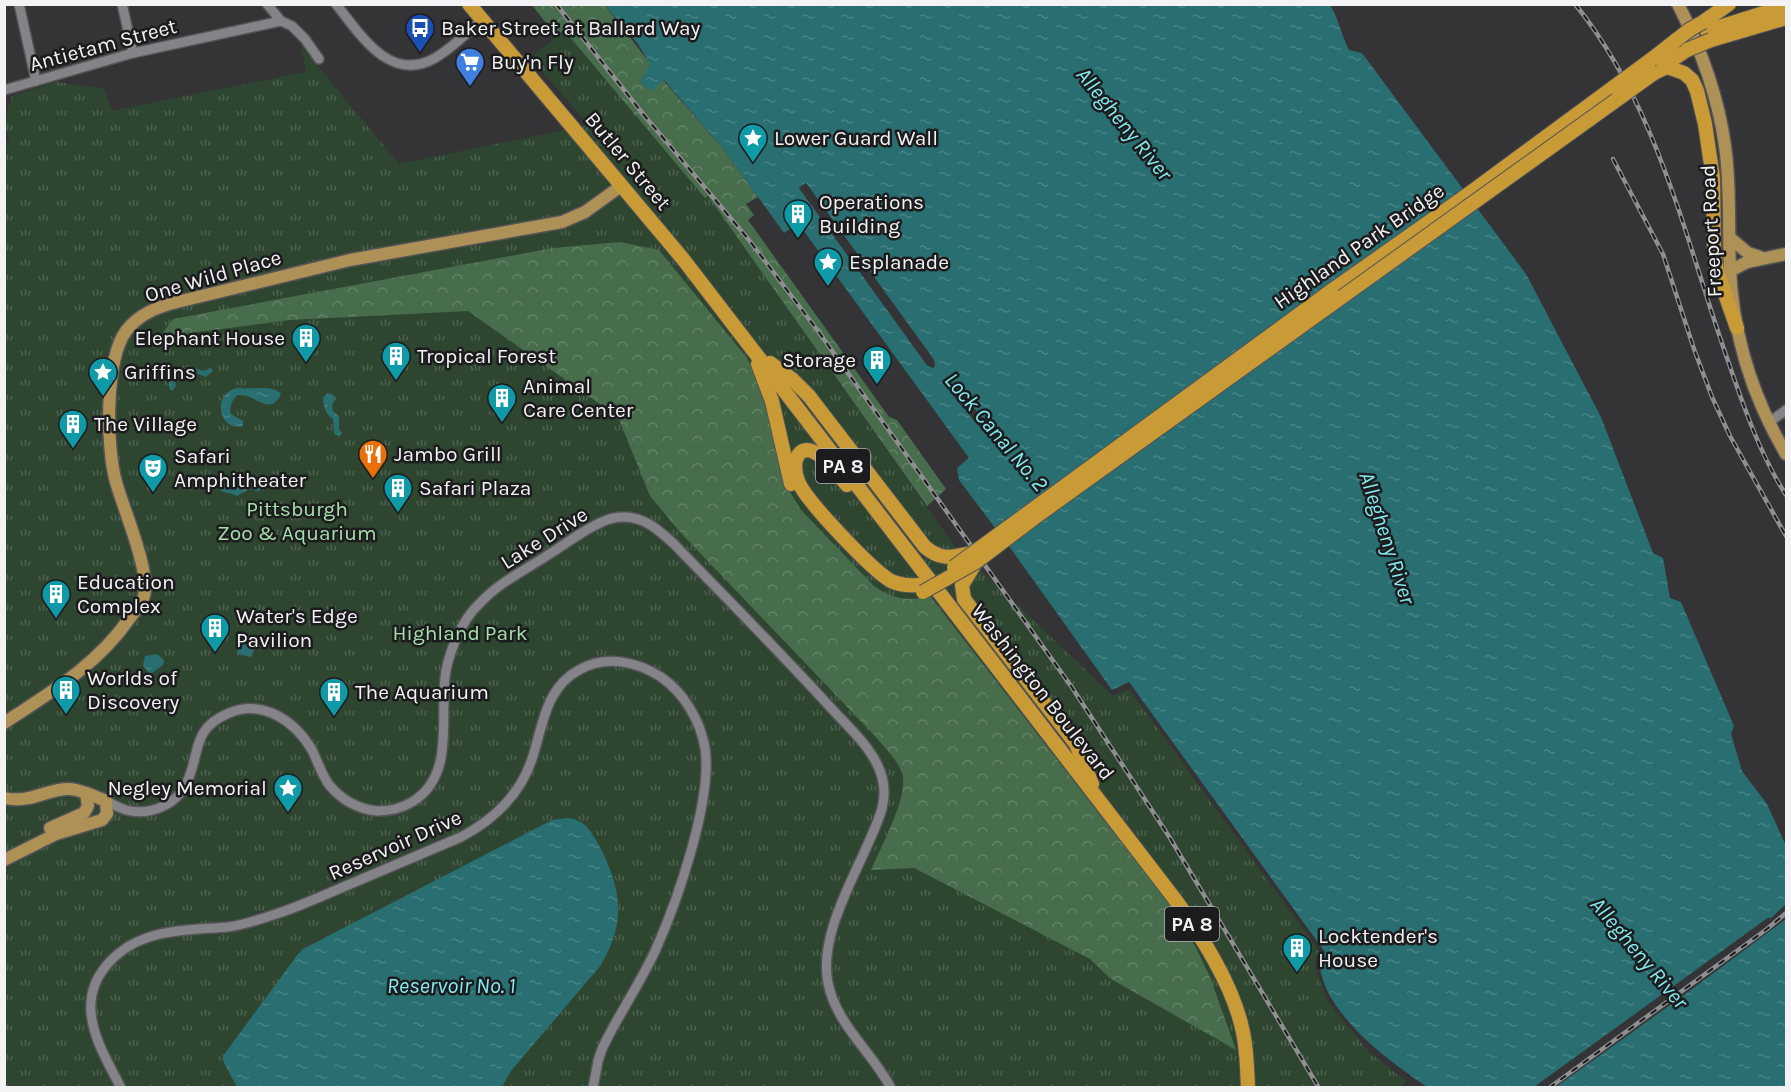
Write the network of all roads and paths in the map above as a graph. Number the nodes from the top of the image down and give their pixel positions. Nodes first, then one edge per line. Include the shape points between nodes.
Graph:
1 (19, 4) edge
2 (122, 4) edge
3 (267, 4) edge
4 (336, 4) edge
5 (470, 4) edge
6 (1678, 4) edge
7 (1729, 4) edge
8 (1786, 6) edge
9 (1786, 18) edge
10 (482, 20) junction
11 (281, 21) junction
12 (1786, 26) edge
13 (1758, 27) junction
14 (1707, 31) junction
15 (133, 53) junction
16 (319, 58) dead end
17 (1653, 66) junction
18 (36, 81) junction
19 (4, 90) edge
20 (621, 186) junction
21 (1730, 238) junction
22 (1783, 255) edge
23 (1764, 257) junction
24 (1730, 271) junction
25 (1737, 328) junction
26 (752, 348) junction
27 (1786, 410) edge
28 (1768, 423) junction
29 (1786, 454) edge
30 (974, 557) junction
31 (925, 587) junction
32 (4, 723) edge
33 (86, 793) junction
34 (4, 798) edge
35 (106, 801) junction
36 (1101, 802) junction
37 (4, 860) edge
38 (1247, 1065) junction
39 (121, 1088) edge
40 (593, 1088) edge
41 (891, 1088) edge
42 (1241, 1088) edge
43 (1248, 1088) edge

1 - 18 street
2 - 15 street
3 - 11 street
4 - 10 street via 376,51 403,64 419,64 434,58
5 - 10 highway, Butler Street / PA 8
6 - 21 main road, Freeport Road via 1708,74 1721,122
7 - 14 highway
8 - 14 highway, Highland Park Bridge
9 - 13 highway, Highland Park Bridge
10 - 20 highway, Butler Street / PA 8
11 - 15 street, Antietam Street
11 - 16 street via 292,26
12 - 13 highway
13 - 14 highway, Highland Park Bridge
14 - 17 highway, Highland Park Bridge, bridge via 1687,50 1660,67
14 - 17 highway, Highland Park Bridge, bridge via 1689,30
15 - 18 street, Antietam Street
17 - 25 highway via 1684,73 1697,91 1713,178 1717,271
17 - 30 highway, Highland Park Bridge, bridge via 1331,291
18 - 19 street, Antietam Street
20 - 26 highway, Butler Street / PA 8
20 - 32 main road, One Wild Place via 570,220 350,260 177,302 141,316 126,331 116,350 111,388 112,461 144,577 144,598 106,649 76,675
21 - 23 main road via 1752,256
21 - 24 main road, Freeport Road
22 - 23 main road
22 - 24 main road
23 - 24 main road
24 - 25 main road, Freeport Road
25 - 28 main road, Freeport Road via 1750,380
26 - 30 highway via 809,396 925,547 940,557
26 - 31 highway, Washington Boulevard / PA 8
26 - 31 highway via 772,401 787,474 801,502 880,583 905,594
27 - 28 street
28 - 29 main road, Freeport Road
30 - 31 highway, Highland Park Bridge, bridge
30 - 36 highway via 962,585 964,599 1076,744
31 - 31 highway via 899,584 880,573 813,505 796,473 796,460 801,452 810,450 824,459
31 - 36 highway, Washington Boulevard / PA 8
33 - 34 main road via 69,789 28,799
33 - 35 main road
33 - 37 main road via 88,806 84,813 45,830
35 - 37 main road via 102,820 56,834
35 - 41 street, Lake Drive via 127,810 165,806 186,785 197,745 206,729 228,714 249,709 273,713 290,723 307,742 328,784 356,807 382,811 410,804 437,774 446,668 470,614 499,587 590,528 614,518 633,518 654,526 674,544 822,699 879,768 884,806 836,919 826,970 836,1007
36 - 38 highway, Washington Boulevard / PA 8 via 1205,944 1236,1008
38 - 42 highway, PA 8
38 - 43 highway, Washington Boulevard / PA 8
39 - 40 street, Reservoir Drive via 105,1056 91,1012 100,973 113,957 154,936 231,926 278,914 478,828 509,801 522,780 555,692 579,670 612,661 644,668 678,693 698,725 706,767 694,836 674,905 646,969 602,1049

